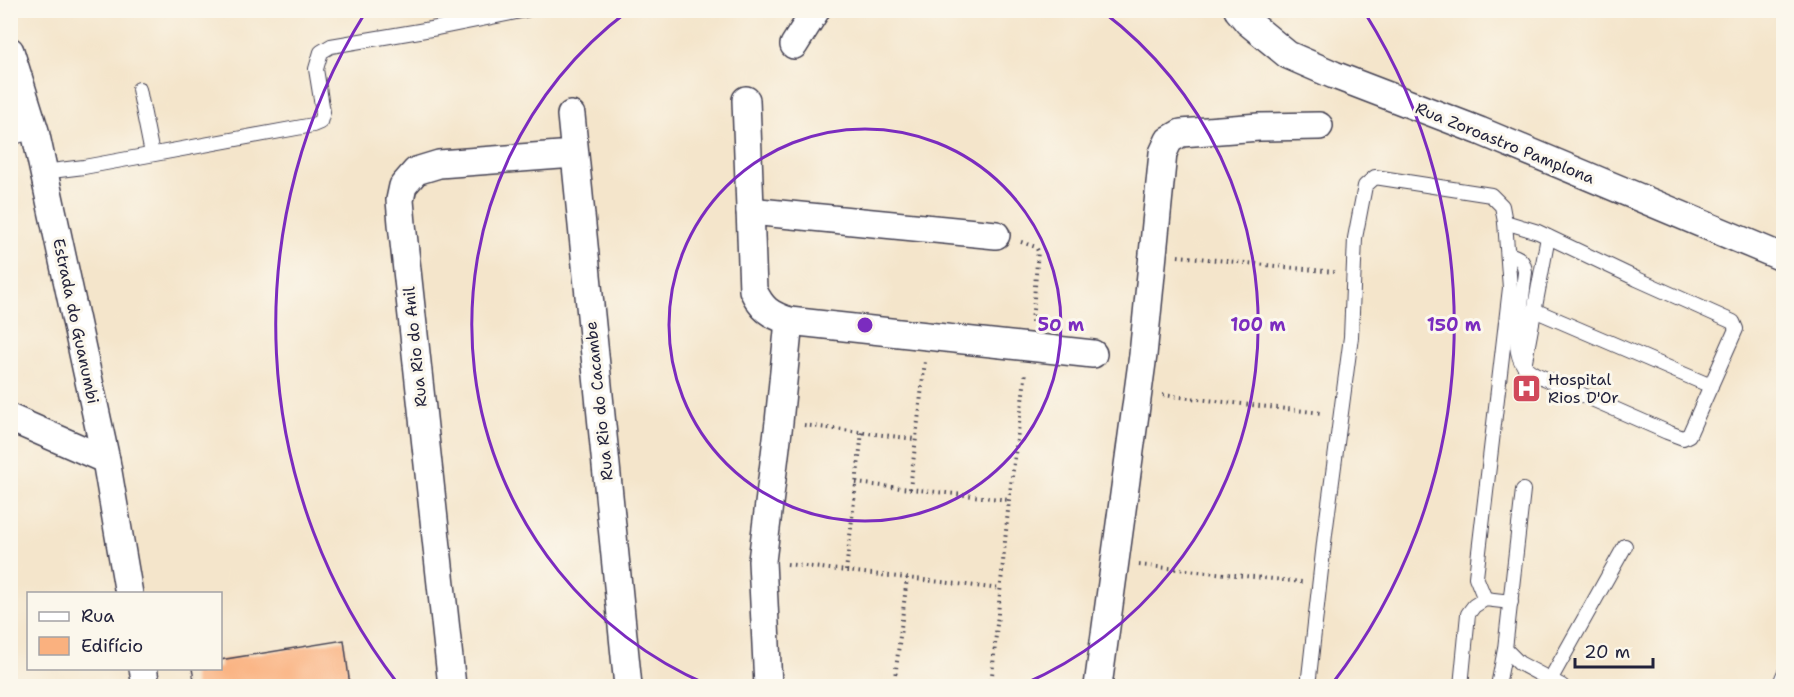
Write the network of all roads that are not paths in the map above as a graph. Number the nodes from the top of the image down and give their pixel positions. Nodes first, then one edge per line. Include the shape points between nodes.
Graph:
1 (526, 10) edge
2 (816, 10) edge
3 (1238, 10) edge
4 (511, 11) edge
5 (794, 45) dead end
6 (10, 51) edge
7 (139, 89) dead end
8 (746, 100) dead end
9 (571, 115) dead end
10 (1319, 126) dead end
11 (22, 134) edge
12 (152, 154) junction
13 (574, 154) junction
14 (43, 172) junction
15 (750, 211) junction
16 (1505, 222) junction
17 (996, 235) road end
18 (1548, 237) junction
19 (1508, 254) junction
20 (1784, 258) edge
21 (1534, 310) junction
22 (789, 321) junction
23 (1093, 354) dead end
24 (1524, 366) junction
25 (1711, 386) junction
26 (10, 418) edge
27 (106, 460) junction
28 (1523, 490) dead end
29 (1625, 546) dead end
30 (129, 592) edge
31 (1485, 599) junction
32 (1511, 602) junction
33 (1505, 649) junction
34 (142, 670) edge
35 (1784, 674) edge
36 (1556, 683) edge
37 (146, 687) edge
38 (452, 687) edge
39 (628, 687) edge
40 (768, 687) edge
41 (1098, 687) edge
42 (1308, 687) edge
43 (1461, 687) edge
44 (1498, 687) edge
45 (1779, 687) edge

1 - 4 lane
2 - 5 street
3 - 20 street, Rua Zoroastro Pamplona via 1288,55
4 - 12 lane via 331,46 321,52 315,69 323,112 320,122
6 - 11 street, Estrada do Guanumbi
7 - 12 lane
8 - 15 street
9 - 13 street, Rua Rio do Cacambe
10 - 41 street via 1181,133 1168,140 1163,153 1137,392
11 - 14 street, Estrada do Guanumbi
12 - 14 lane
13 - 38 street, Rua Rio do Anil via 439,164 416,171 403,186 402,224
13 - 39 street, Rua Rio do Cacambe
14 - 27 street, Estrada do Guanumbi
15 - 17 street
15 - 22 street via 753,290 771,315
16 - 18 lane
16 - 19 lane
16 - 42 lane via 1502,206 1491,195 1375,177 1365,186 1355,238 1351,337
18 - 21 lane
18 - 25 lane via 1733,322 1736,329
19 - 24 lane via 1524,264 1517,341
19 - 31 lane via 1510,288 1476,577
21 - 24 lane
21 - 25 lane
22 - 23 street
22 - 40 street via 762,561
24 - 25 lane via 1683,438 1689,435
26 - 27 street
27 - 30 street, Estrada do Guanumbi
28 - 32 lane
29 - 36 lane
31 - 32 lane
31 - 43 lane via 1468,614
32 - 33 lane
33 - 36 lane via 1520,663
33 - 44 lane
34 - 37 street
35 - 45 lane

